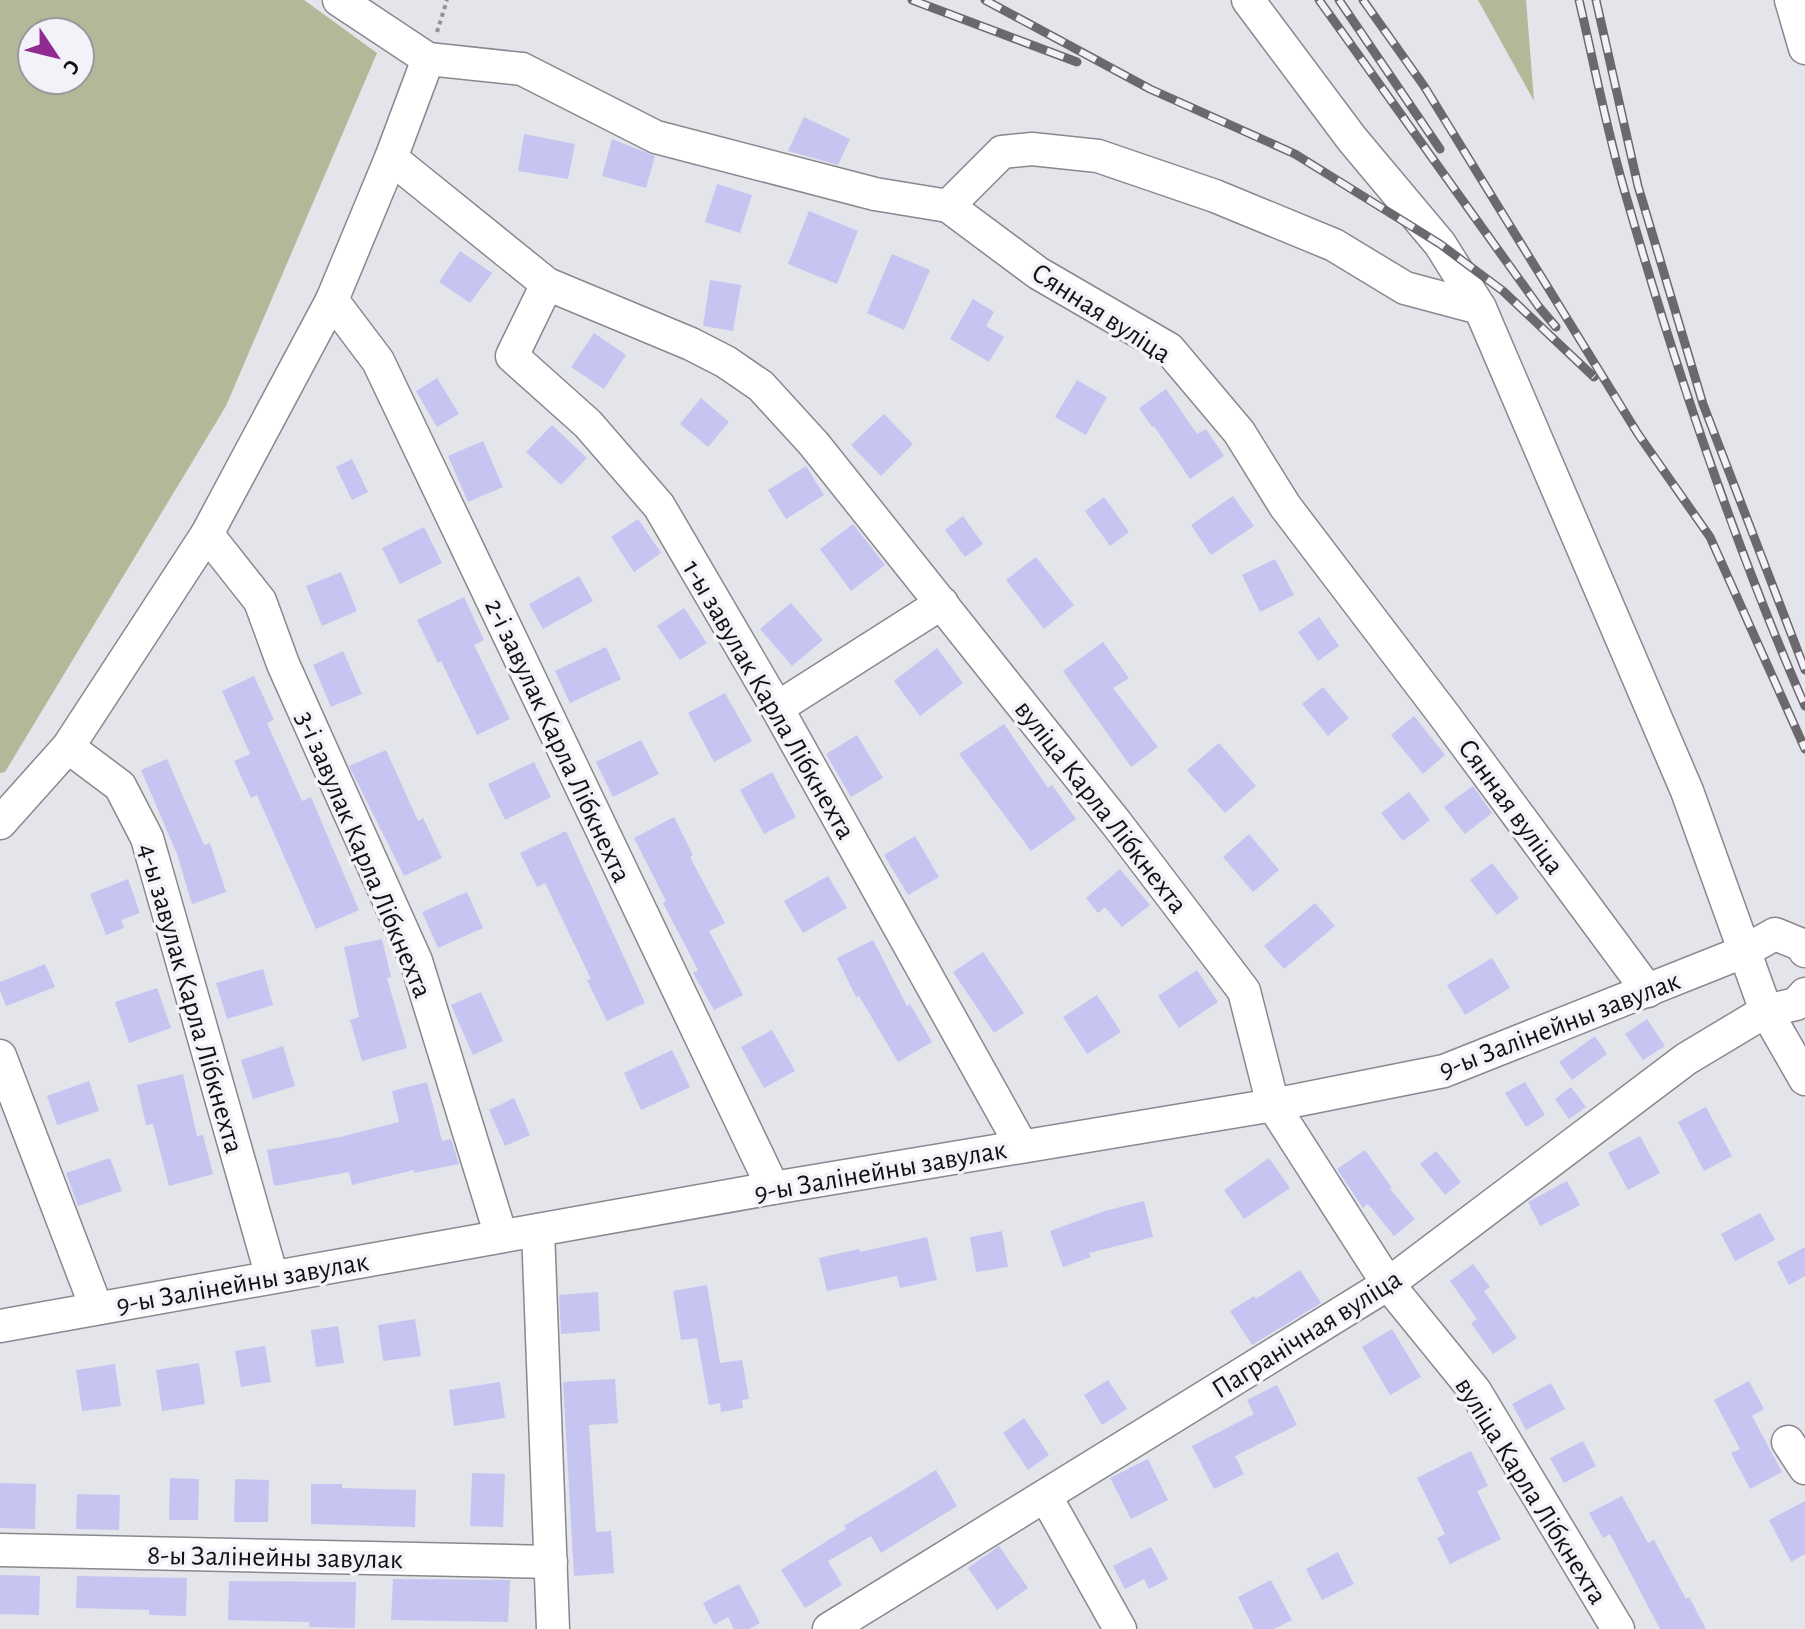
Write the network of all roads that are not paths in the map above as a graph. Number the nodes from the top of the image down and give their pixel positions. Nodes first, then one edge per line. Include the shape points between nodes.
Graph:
1 (339, 0) edge
2 (1248, 0) edge
3 (1791, 0) edge
4 (1805, 48) edge
5 (428, 59) junction
6 (391, 158) junction
7 (948, 206) junction
8 (547, 284) junction
9 (332, 300) junction
10 (1480, 308) junction
11 (207, 534) junction
12 (942, 603) junction
13 (777, 708) junction
14 (68, 747) junction
15 (0, 823) edge
16 (1805, 951) edge
17 (1743, 952) junction
18 (1648, 991) junction
19 (1805, 994) edge
20 (1766, 1011) junction
21 (0, 1056) edge
22 (1805, 1079) edge
23 (1273, 1105) junction
24 (1021, 1145) junction
25 (773, 1188) junction
26 (538, 1230) junction
27 (501, 1236) junction
28 (272, 1277) junction
29 (1388, 1284) junction
30 (96, 1307) junction
31 (0, 1326) edge
32 (1046, 1497) junction
33 (0, 1550) edge
34 (551, 1562) junction
35 (553, 1629) edge
36 (829, 1629) edge
37 (1120, 1629) edge
38 (1618, 1629) edge

1 - 5 street
2 - 10 street via 1352,139 1440,244
3 - 4 street
5 - 6 street
5 - 7 street, Сянная вуліца via 522,69 656,137 875,194
6 - 8 street, вуліца Карла Лібкнехта
6 - 9 street
7 - 10 street via 1002,152 1032,149 1098,156 1334,245 1405,288
7 - 18 street, Сянная вуліца via 1038,273 1169,349 1239,432 1285,506
8 - 12 street, вуліца Карла Лібкнехта via 691,344 761,386
8 - 13 street, 1-ы завулак Карла Лібкнехта via 512,356 588,424 659,506
9 - 11 street
9 - 25 street, 2-і завулак Карла Лібкнехта via 378,361
10 - 17 street via 1687,791
11 - 14 street
11 - 27 street, 3-і завулак Карла Лібкнехта via 260,601 416,961
12 - 13 street
12 - 23 street, вуліца Карла Лібкнехта via 1244,991
13 - 24 street, 1-ы завулак Карла Лібкнехта
14 - 15 street
14 - 28 street, 4-ы завулак Карла Лібкнехта via 120,786 147,838
16 - 17 street, 9-ы Залінейны завулак via 1775,934
17 - 18 street, 9-ы Залінейны завулак
17 - 20 street
18 - 23 street, 9-ы Залінейны завулак via 1444,1071
19 - 20 street, Пагранічная вуліца via 1796,1004
20 - 22 street
20 - 29 street, Пагранічная вуліца via 1686,1059
21 - 30 street
23 - 24 street, 9-ы Залінейны завулак
23 - 29 street, вуліца Карла Лібкнехта
24 - 25 street, 9-ы Залінейны завулак
25 - 26 street, 9-ы Залінейны завулак
26 - 27 street, 9-ы Залінейны завулак
26 - 34 street
27 - 28 street, 9-ы Залінейны завулак
28 - 30 street, 9-ы Залінейны завулак
29 - 32 street, Пагранічная вуліца
29 - 38 street, вуліца Карла Лібкнехта via 1475,1391
30 - 31 street, 9-ы Залінейны завулак
32 - 36 street, Пагранічная вуліца
32 - 37 street
33 - 34 street, 8-ы Залінейны завулак
34 - 35 street

